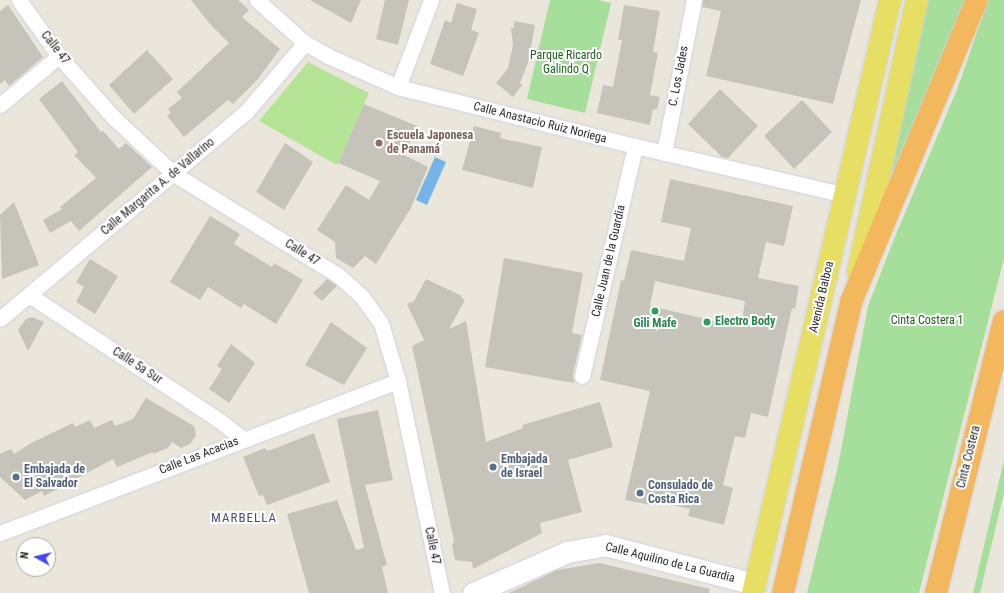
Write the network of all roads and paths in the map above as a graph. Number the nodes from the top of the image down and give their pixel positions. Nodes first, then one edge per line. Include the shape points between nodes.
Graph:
1 (19, 0) edge
2 (257, 0) edge
3 (431, 0) edge
4 (694, 0) edge
5 (890, 0) edge
6 (918, 0) edge
7 (977, 0) edge
8 (305, 43) junction
9 (59, 56) junction
10 (398, 87) junction
11 (0, 105) edge
12 (635, 146) junction
13 (664, 153) junction
14 (174, 174) junction
15 (845, 195) junction
16 (29, 295) junction
17 (851, 302) junction
18 (0, 319) edge
19 (1004, 321) edge
20 (582, 376) dead end
21 (398, 381) junction
22 (243, 439) junction
23 (0, 533) edge
24 (754, 588) edge
25 (442, 593) edge
26 (473, 593) edge
27 (783, 593) edge
28 (936, 593) edge

1 - 9 street, Calle 47
2 - 8 street, Calle Anastacio Ruiz Noriega
3 - 10 street
4 - 13 street, C. Los Jades
5 - 15 main road, Avenida Balboa
6 - 17 main road
7 - 17 highway
8 - 10 street, Calle Anastacio Ruiz Noriega
8 - 14 street, Calle Margarita A. de Vallarino via 246,112
9 - 11 street
9 - 14 street, Calle 47 via 113,117
10 - 12 street, Calle Anastacio Ruiz Noriega
12 - 13 street, Calle Anastacio Ruiz Noriega
12 - 20 street, Calle Juan de la Guardia
13 - 15 street, Calle Anastacio Ruiz Noriega
14 - 16 street, Calle Margarita A. de Vallarino
14 - 21 street, Calle 47 via 339,276 362,297 381,323
15 - 24 main road, Avenida Balboa
16 - 18 street, Calle Margarita A. de Vallarino
16 - 22 street, Calle 5a Sur via 220,421
17 - 27 highway
19 - 28 highway, Cinta Costera
21 - 22 street, Calle Las Acacias
21 - 25 street, Calle 47
22 - 23 street, Calle Las Acacias
24 - 26 street, Calle Aquilino de La Guardia via 605,545 567,552

